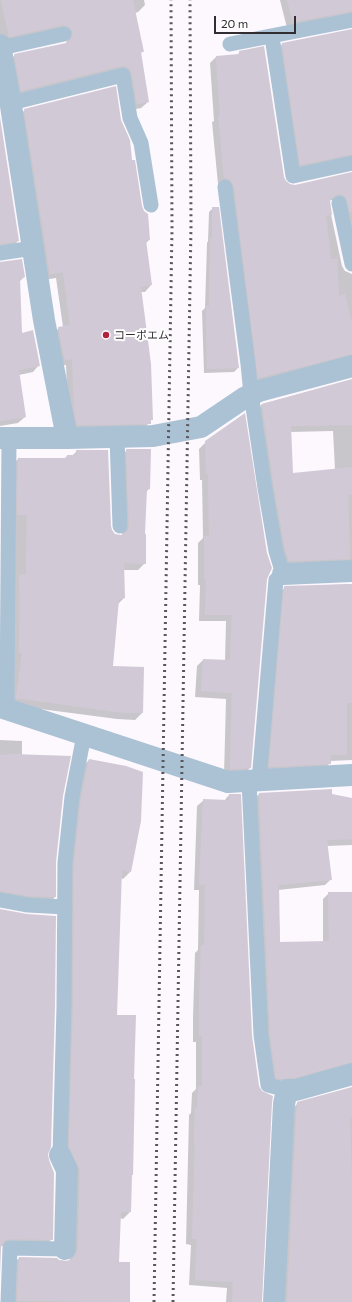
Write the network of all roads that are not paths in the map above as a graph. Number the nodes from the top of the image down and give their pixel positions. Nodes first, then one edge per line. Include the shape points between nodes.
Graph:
1 (352, 20) edge
2 (64, 34) dead end
3 (272, 37) junction
4 (230, 44) dead end
5 (0, 46) edge
6 (7, 106) edge
7 (352, 163) edge
8 (225, 188) dead end
9 (339, 203) dead end
10 (151, 205) dead end
11 (33, 248) junction
12 (0, 253) edge
13 (352, 264) edge
14 (352, 366) edge
15 (251, 394) junction
16 (117, 436) junction
17 (4, 438) edge
18 (67, 438) junction
19 (120, 526) dead end
20 (352, 571) edge
21 (284, 574) junction
22 (3, 708) edge
23 (84, 735) junction
24 (352, 775) edge
25 (254, 781) junction
26 (0, 900) edge
27 (65, 908) junction
28 (352, 1074) edge
29 (288, 1090) junction
30 (60, 1155) joint
31 (65, 1249) joint
32 (8, 1302) edge
33 (274, 1302) edge

1 - 3 lane
2 - 5 lane
3 - 4 lane
3 - 7 lane via 293,176
5 - 6 street
6 - 10 lane via 123,75 130,118 141,143
6 - 11 street
8 - 15 lane
9 - 13 lane
11 - 12 lane
11 - 18 street
14 - 15 street
15 - 16 street via 201,427 153,436
15 - 21 lane via 276,551
16 - 18 street
16 - 19 lane
17 - 18 street
17 - 22 lane
20 - 21 street
21 - 25 lane via 276,580
22 - 23 street
23 - 25 street via 228,782
23 - 27 lane via 72,797 65,863
24 - 25 street
25 - 29 lane via 261,1035 268,1086
26 - 27 lane via 28,906
27 - 30 lane
28 - 29 street
29 - 33 street via 284,1104
30 - 31 street via 67,1170
31 - 32 lane via 10,1248

